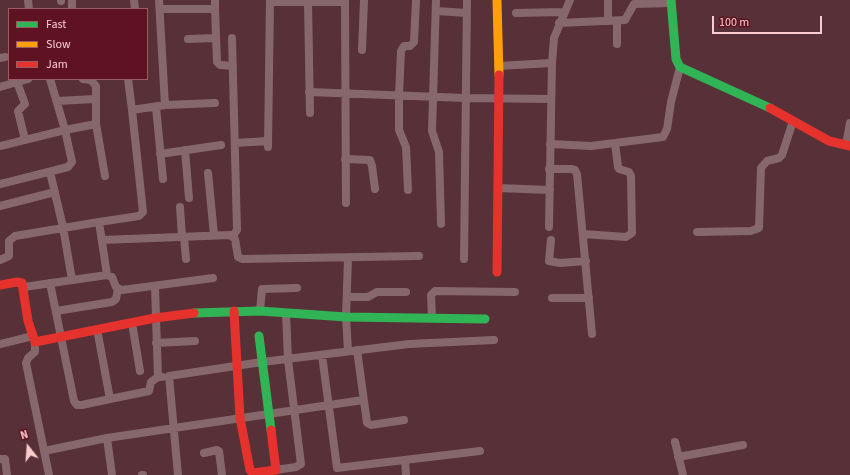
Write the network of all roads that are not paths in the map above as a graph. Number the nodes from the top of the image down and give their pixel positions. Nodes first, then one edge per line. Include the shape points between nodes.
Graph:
1 (160, 0) edge
2 (215, 0) edge
3 (364, 0) edge
4 (416, 0) edge
5 (436, 0) edge
6 (467, 0) edge
7 (497, 0) edge
8 (570, 0) edge
9 (608, 0) edge
10 (270, 1) edge
11 (345, 1) edge
12 (671, 1) edge
13 (308, 2) junction
14 (161, 9) junction
15 (215, 9) junction
16 (436, 11) junction
17 (563, 12) junction
18 (466, 13) junction
19 (516, 13) dead end
20 (608, 21) junction
21 (617, 21) junction
22 (559, 23) junction
23 (216, 38) junction
24 (232, 38) dead end
25 (188, 39) dead end
26 (617, 44) dead end
27 (362, 50) dead end
28 (552, 63) junction
29 (233, 66) junction
30 (498, 66) junction
31 (680, 67) junction
32 (24, 80) edge
33 (50, 80) edge
34 (87, 80) edge
35 (128, 80) edge
36 (17, 82) junction
37 (0, 87) edge
38 (309, 92) junction
39 (345, 93) junction
40 (399, 96) junction
41 (432, 96) junction
42 (465, 98) junction
43 (499, 98) junction
44 (95, 99) junction
45 (551, 99) junction
46 (57, 101) junction
47 (215, 103) dead end
48 (165, 105) junction
49 (156, 107) junction
50 (132, 110) junction
51 (310, 113) dead end
52 (793, 121) junction
53 (850, 123) edge
54 (96, 124) junction
55 (66, 130) junction
56 (25, 140) junction
57 (235, 143) junction
58 (615, 143) junction
59 (550, 144) junction
60 (221, 145) dead end
61 (848, 145) edge
62 (0, 146) edge
63 (185, 150) junction
64 (160, 154) junction
65 (345, 159) junction
66 (550, 169) junction
67 (50, 172) junction
68 (208, 173) dead end
69 (105, 176) dead end
70 (163, 179) dead end
71 (0, 184) edge
72 (498, 188) junction
73 (375, 189) dead end
74 (408, 190) dead end
75 (550, 190) junction
76 (55, 192) junction
77 (189, 198) dead end
78 (346, 203) dead end
79 (0, 206) edge
80 (180, 207) dead end
81 (99, 222) junction
82 (441, 224) dead end
83 (63, 226) junction
84 (549, 227) dead end
85 (697, 232) dead end
86 (583, 234) junction
87 (214, 235) junction
88 (233, 236) junction
89 (183, 237) junction
90 (102, 240) junction
91 (551, 240) dead end
92 (419, 256) dead end
93 (348, 258) junction
94 (186, 259) dead end
95 (0, 260) edge
96 (464, 260) dead end
97 (586, 261) junction
98 (497, 272) dead end
99 (107, 275) junction
100 (213, 278) dead end
101 (72, 280) junction
102 (50, 283) junction
103 (0, 285) edge
104 (24, 287) junction
105 (155, 287) junction
106 (297, 288) dead end
107 (118, 289) junction
108 (406, 292) dead end
109 (515, 292) dead end
110 (347, 297) junction
111 (552, 298) dead end
112 (589, 298) junction
113 (56, 311) junction
114 (234, 311) junction
115 (260, 311) junction
116 (286, 313) junction
117 (346, 317) junction
118 (155, 318) junction
119 (432, 318) junction
120 (485, 319) dead end
121 (132, 323) junction
122 (97, 329) junction
123 (592, 334) dead end
124 (61, 336) junction
125 (259, 336) dead end
126 (34, 339) junction
127 (494, 340) dead end
128 (195, 341) dead end
129 (156, 343) junction
130 (0, 344) edge
131 (357, 350) junction
132 (348, 352) junction
133 (322, 355) junction
134 (288, 360) junction
135 (262, 362) junction
136 (238, 366) junction
137 (140, 371) dead end
138 (169, 376) junction
139 (158, 377) junction
140 (110, 399) junction
141 (363, 400) junction
142 (329, 405) junction
143 (294, 409) junction
144 (268, 413) junction
145 (240, 418) junction
146 (404, 420) dead end
147 (173, 428) junction
148 (107, 438) junction
149 (674, 442) dead end
150 (743, 445) dead end
151 (44, 451) junction
152 (480, 451) dead end
153 (204, 453) dead end
154 (678, 457) junction
155 (0, 459) edge
156 (405, 460) junction
157 (276, 470) junction
158 (337, 471) edge
159 (7, 475) edge
160 (49, 475) edge
161 (112, 475) edge
162 (178, 475) edge
163 (222, 475) edge
164 (406, 475) edge
165 (683, 475) edge

1 - 14 street
2 - 15 street
3 - 27 street
4 - 40 street via 414,42 410,46 404,46 401,51
5 - 16 street
6 - 18 street
7 - 30 street
8 - 17 street
9 - 20 street
10 - 13 street
10 - 57 street via 268,144
11 - 13 street
11 - 39 street
12 - 21 street via 634,4 624,20
12 - 31 street via 676,59
13 - 38 street
14 - 15 street
14 - 48 street
15 - 23 street
16 - 18 street
16 - 41 street
17 - 19 street
17 - 22 street
18 - 42 street
20 - 21 street
20 - 22 street
21 - 26 street
22 - 28 street via 554,38
23 - 25 street
23 - 29 street via 217,62 220,65
24 - 29 street
28 - 30 street
28 - 45 street
29 - 57 street
30 - 43 street
31 - 52 street via 762,103
31 - 58 street via 663,137
32 - 36 street
33 - 46 street
34 - 44 street via 94,82
35 - 50 street
36 - 37 street
36 - 56 street via 25,104 18,112
38 - 39 street
38 - 51 street
39 - 40 street
39 - 65 street
40 - 41 street
40 - 74 street via 399,130 406,147
41 - 42 street
41 - 82 street via 432,131 439,152
42 - 43 street
42 - 96 street
43 - 45 street
43 - 72 street
44 - 46 street
44 - 54 street
45 - 59 street
46 - 55 street
47 - 48 street
48 - 49 street
49 - 50 street
49 - 64 street
50 - 81 street via 143,212 139,216
52 - 61 street via 829,141
52 - 85 street via 782,155 767,161 761,168 759,228 751,231
53 - 61 street
54 - 55 street
54 - 69 street
55 - 56 street
55 - 67 street via 72,157 71,165
56 - 62 street
57 - 88 street via 237,230
58 - 59 street via 591,146
58 - 86 street via 618,167 629,172 631,176 632,233 626,237
59 - 66 street
60 - 63 street
63 - 64 street
63 - 77 street
64 - 70 street
65 - 73 street via 370,160
65 - 78 street
66 - 75 street
66 - 86 street via 575,170
67 - 71 street
67 - 76 street
68 - 87 street
72 - 75 street
72 - 98 street
75 - 84 street
76 - 79 street
76 - 83 street
80 - 89 street
81 - 83 street
81 - 90 street
83 - 95 street via 11,238 9,256
83 - 101 street
86 - 97 street
87 - 88 street
87 - 89 street
88 - 93 street via 238,257 242,259
89 - 90 street
89 - 94 street
90 - 99 street
91 - 97 street via 549,261
92 - 93 street
93 - 110 street
97 - 112 street
99 - 101 street
99 - 107 street via 112,277
100 - 105 street
101 - 102 street
102 - 104 street
102 - 113 street
103 - 104 street via 17,282 22,283
104 - 126 street
105 - 107 street
105 - 118 street
106 - 115 street via 262,289
107 - 113 street via 116,299 112,302
108 - 110 street via 377,292 368,297
109 - 119 street via 435,291 431,295
110 - 117 street
111 - 112 street
112 - 123 street
113 - 124 street
114 - 115 street
114 - 118 street via 198,312
114 - 136 street
115 - 116 street
116 - 117 street
116 - 134 street
117 - 119 street
117 - 132 street
118 - 121 street
118 - 129 street
119 - 120 street
121 - 122 street
121 - 137 street
122 - 124 street
122 - 140 street
124 - 126 street
124 - 140 street via 74,401 77,405
125 - 135 street
126 - 130 street
126 - 151 street via 35,352 26,362
127 - 131 street via 433,342
128 - 129 street
129 - 139 street
131 - 132 street
131 - 141 street
132 - 133 street
133 - 134 street
133 - 142 street
134 - 135 street
134 - 143 street
135 - 136 street
135 - 144 street
136 - 138 street
136 - 145 street
138 - 139 street
138 - 147 street
139 - 140 street via 151,382 152,388 149,391
141 - 142 street
141 - 146 street via 365,420 369,425
142 - 143 street
142 - 158 street
143 - 144 street
143 - 157 street via 301,464
144 - 145 street
144 - 157 street
145 - 147 street
145 - 157 street via 251,472
147 - 148 street
147 - 162 street
148 - 151 street
148 - 161 street
149 - 154 street
150 - 154 street
151 - 160 street
152 - 156 street
153 - 163 street via 217,450 219,452
154 - 165 street
155 - 159 street via 5,459
156 - 158 street
156 - 164 street

